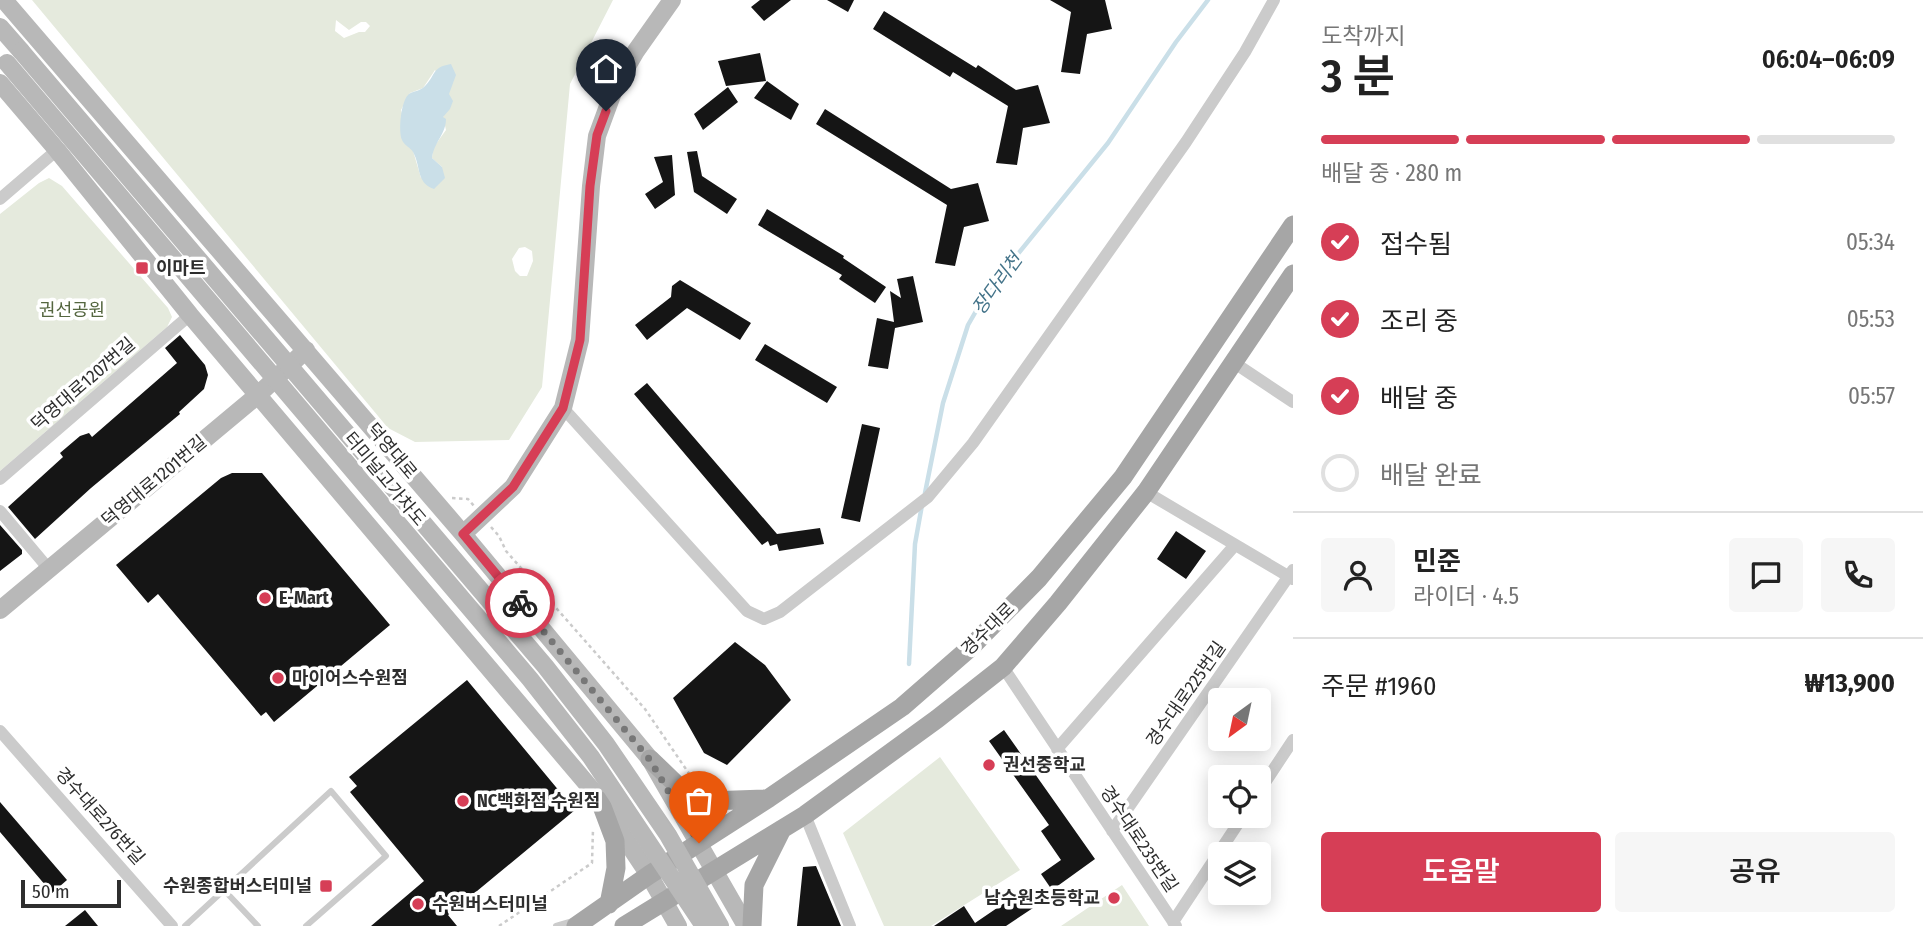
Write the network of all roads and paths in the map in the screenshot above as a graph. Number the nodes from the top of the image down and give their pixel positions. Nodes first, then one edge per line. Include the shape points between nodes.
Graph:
1 (4, 0) edge
2 (672, 0) edge
3 (1275, 0) edge
4 (0, 27) edge
5 (9, 57) edge
6 (0, 83) edge
7 (57, 150) junction
8 (0, 199) edge
9 (1293, 225) edge
10 (1293, 274) edge
11 (190, 315) junction
12 (306, 350) junction
13 (1233, 362) junction
14 (259, 394) junction
15 (1293, 402) edge
16 (563, 408) junction
17 (0, 479) edge
18 (1146, 492) junction
19 (0, 511) edge
20 (463, 534) junction
21 (499, 536) dead end
22 (1235, 545) junction
23 (48, 568) junction
24 (1292, 575) edge
25 (0, 610) edge
26 (1003, 667) junction
27 (0, 731) edge
28 (1293, 740) edge
29 (1057, 749) junction
30 (650, 760) junction
31 (1271, 773) edge
32 (695, 781) dead end
33 (769, 798) junction
34 (597, 809) junction
35 (805, 815) junction
36 (783, 828) junction
37 (1235, 828) edge
38 (1112, 831) junction
39 (699, 843) junction
40 (714, 869) junction
41 (649, 875) junction
42 (224, 890) junction
43 (664, 900) junction
44 (609, 904) junction
45 (584, 920) edge
46 (1175, 924) edge
47 (172, 926) edge
48 (185, 926) edge
49 (258, 926) edge
50 (306, 926) edge
51 (499, 926) edge
52 (556, 926) edge
53 (624, 926) edge
54 (678, 926) edge
55 (704, 926) edge
56 (720, 926) edge
57 (746, 926) edge
58 (752, 926) edge
59 (850, 926) edge

1 - 12 main road, 덕영대로
2 - 16 main road via 615,87 597,135 580,340
3 - 16 street via 1186,142 973,443 928,497 780,612 764,619 747,611
4 - 5 main road
5 - 55 main road, 터미널고가차도, bridge via 530,679 591,757
5 - 56 main road, 터미널고가차도, bridge via 552,676 606,744 668,835
6 - 7 main road
7 - 8 street
7 - 11 main road
9 - 33 main road, 경수대로 via 1123,477 1038,578 972,646 902,707
10 - 13 main road, 경수대로
11 - 14 main road
11 - 17 street, 덕영대로1207번길
12 - 14 main road, 덕영대로1201번길
12 - 20 main road, 덕영대로
13 - 15 street
13 - 18 main road, 경수대로
14 - 23 main road, 덕영대로1201번길
14 - 34 main road
16 - 20 main road via 513,487
18 - 22 street, 경수대로225번길
18 - 26 main road, 경수대로
19 - 23 street
20 - 30 main road, 덕영대로
21 - 32 path via 506,551 645,709
22 - 24 street, 경수대로225번길
22 - 29 street
23 - 25 main road, 덕영대로1201번길
24 - 38 street, 경수대로225번길
26 - 29 street, 경수대로235번길
26 - 35 main road, 경수대로
27 - 47 street, 경수대로276번길
28 - 31 street
29 - 38 street, 경수대로235번길
30 - 33 main road via 677,786 708,801
30 - 39 main road, 덕영대로
33 - 39 main road, 경수대로
34 - 41 main road
34 - 44 main road via 615,841 616,868
34 - 51 path via 592,863
35 - 36 main road, 경수대로
35 - 59 street
36 - 40 main road, 경수대로
36 - 58 main road via 754,885
37 - 46 street
38 - 46 street, 경수대로235번길
39 - 40 main road, 덕영대로
39 - 41 main road, 경수대로
40 - 43 main road, 경수대로
40 - 57 main road, 덕영대로
41 - 43 main road
41 - 44 main road, 경수대로
42 - 48 lane
42 - 49 lane
42 - 50 lane via 331,791 386,856
43 - 53 main road, 경수대로
43 - 54 main road
44 - 45 main road, 경수대로
45 - 52 lane

